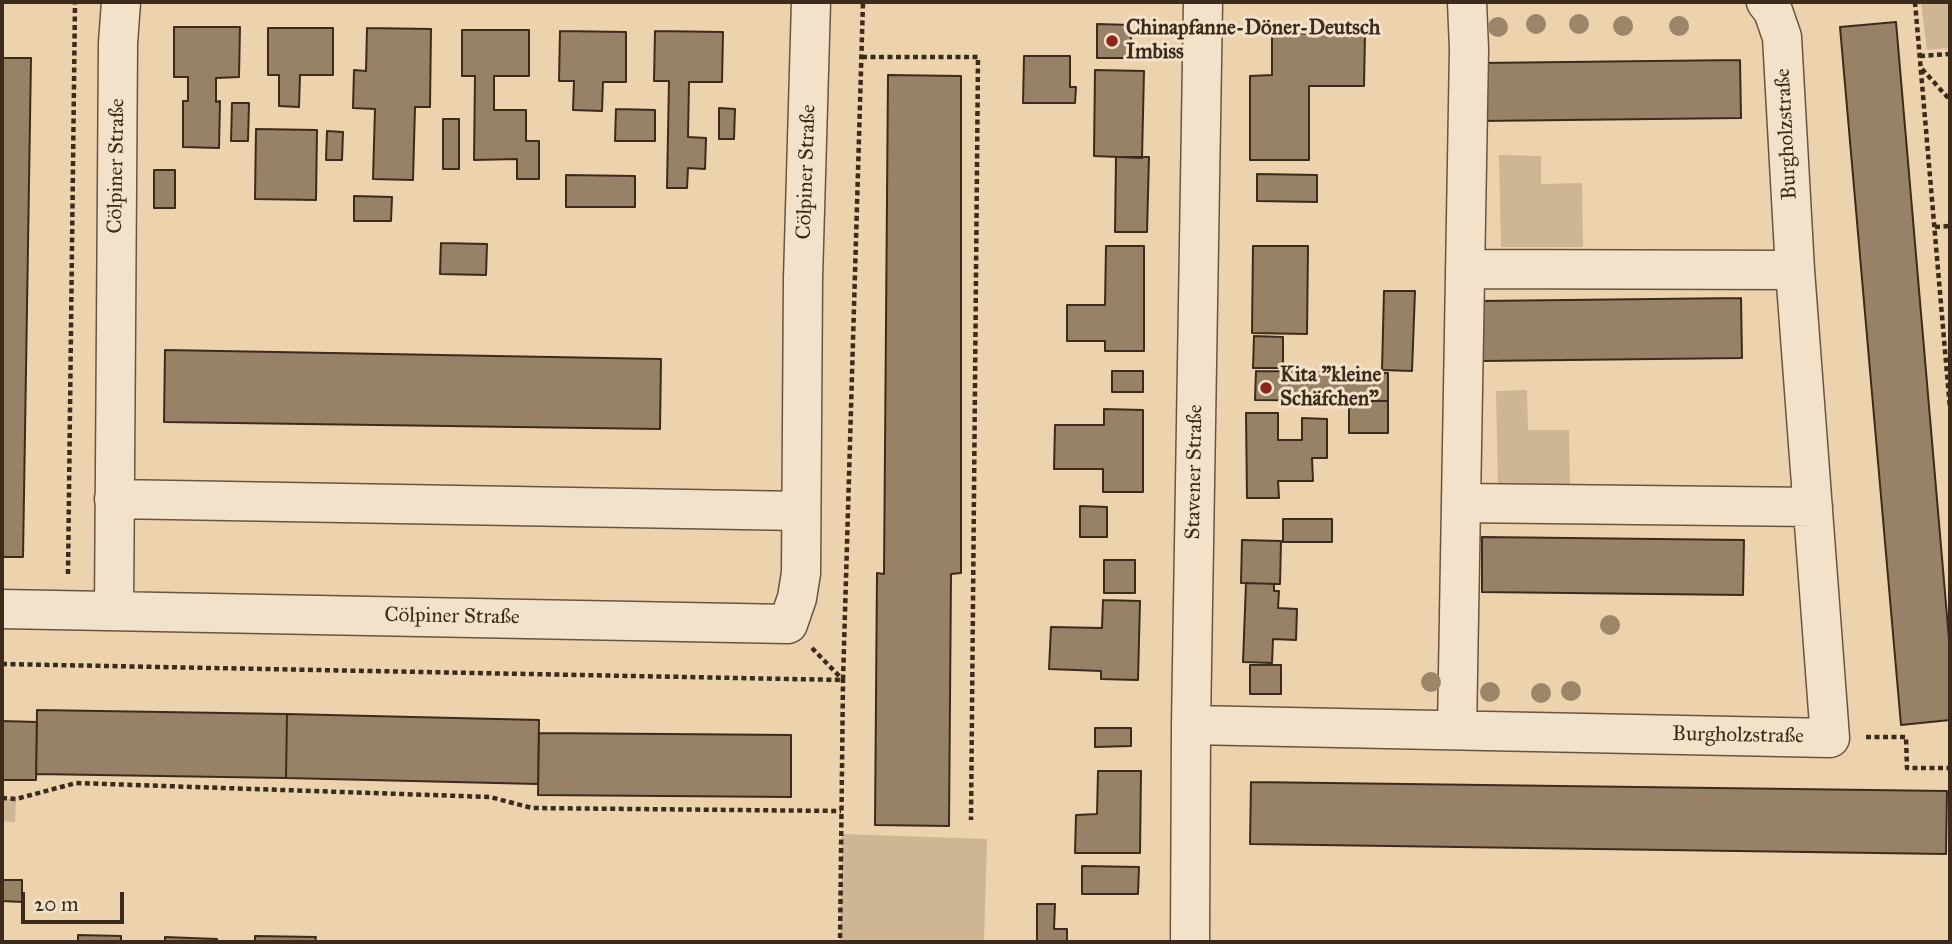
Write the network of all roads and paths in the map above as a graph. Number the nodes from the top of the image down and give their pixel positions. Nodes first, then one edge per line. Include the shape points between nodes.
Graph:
1 (75, 2) edge
2 (121, 2) edge
3 (811, 2) edge
4 (863, 2) edge
5 (1203, 2) edge
6 (1467, 2) edge
7 (1766, 2) edge
8 (1916, 2) edge
9 (1950, 54) edge
10 (1920, 56) junction
11 (862, 57) junction
12 (1921, 68) junction
13 (1950, 100) edge
14 (1950, 226) edge
15 (1935, 227) junction
16 (1465, 269) junction
17 (1795, 270) junction
18 (1950, 314) edge
19 (1942, 315) junction
20 (1950, 395) edge
21 (1950, 409) edge
22 (114, 499) junction
23 (1461, 503) junction
24 (1813, 507) junction
25 (800, 511) junction
26 (2, 609) edge
27 (67, 610) junction
28 (114, 611) junction
29 (788, 624) junction
30 (2, 664) edge
31 (843, 680) junction
32 (1191, 725) junction
33 (1457, 729) junction
34 (1830, 738) junction
35 (1950, 768) edge
36 (2, 798) edge
37 (841, 811) junction
38 (971, 821) dead end
39 (840, 942) edge
40 (1190, 942) edge

1 - 27 path
2 - 22 street, Cölpiner Straße
3 - 25 street, Cölpiner Straße
4 - 11 path
5 - 32 street, Stavener Straße
6 - 16 street
7 - 17 street, Burgholzstraße via 1782,37
8 - 10 path
9 - 10 path
10 - 12 path
11 - 31 path
11 - 38 path via 978,57
12 - 13 path
12 - 15 path
14 - 15 path
15 - 19 path
16 - 17 street
16 - 23 street
17 - 24 street, Burgholzstraße
18 - 19 path
19 - 20 path
20 - 21 path
22 - 25 street
22 - 28 street, Cölpiner Straße
23 - 24 street
23 - 33 street
24 - 34 street, Burgholzstraße
25 - 29 street, Cölpiner Straße via 801,573
26 - 27 street
27 - 28 street
28 - 29 street, Cölpiner Straße
29 - 31 path
30 - 31 path
31 - 37 path
32 - 33 street, Burgholzstraße
32 - 40 street, Stavener Straße
33 - 34 street, Burgholzstraße
34 - 35 path via 1906,737 1907,768
36 - 37 path via 16,799 76,783 489,797 532,808
37 - 39 path

